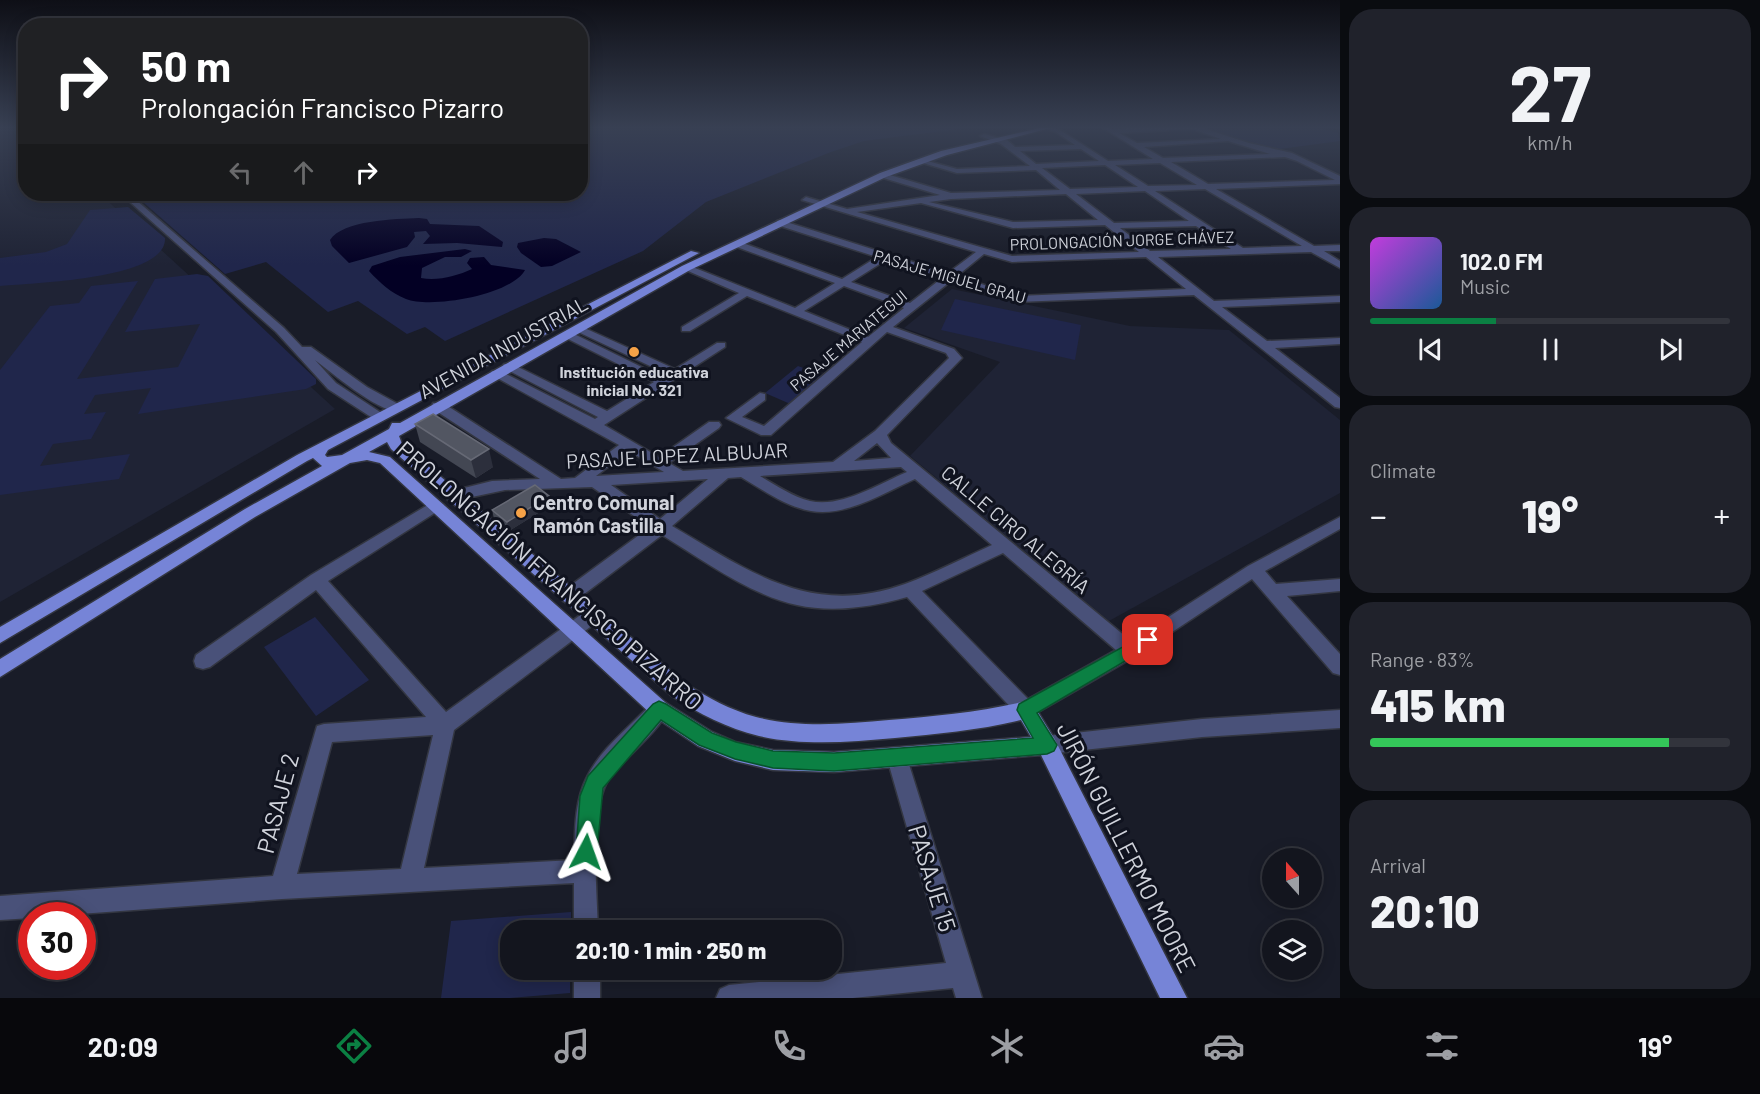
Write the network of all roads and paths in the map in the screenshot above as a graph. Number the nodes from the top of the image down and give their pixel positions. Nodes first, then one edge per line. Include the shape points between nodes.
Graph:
1 (872, 173) edge
2 (889, 173) edge
3 (1043, 173) edge
4 (1121, 173) edge
5 (1184, 173) edge
6 (1325, 173) edge
7 (883, 175) junction
8 (1340, 180) edge
9 (1207, 186) junction
10 (1146, 188) junction
11 (1067, 191) junction
12 (951, 196) junction
13 (806, 200) junction
14 (133, 201) edge
15 (919, 201) junction
16 (820, 204) junction
17 (844, 211) junction
18 (780, 223) junction
19 (1198, 223) junction
20 (1109, 224) junction
21 (737, 244) junction
22 (1340, 248) edge
23 (1313, 249) junction
24 (1241, 251) junction
25 (981, 252) junction
26 (1149, 256) junction
27 (884, 257) junction
28 (1340, 265) edge
29 (686, 268) junction
30 (950, 278) junction
31 (843, 282) junction
32 (747, 292) junction
33 (1196, 292) junction
34 (1340, 299) edge
35 (1212, 304) junction
36 (911, 307) junction
37 (796, 312) junction
38 (885, 328) junction
39 (580, 329) junction
40 (686, 329) dead end
41 (280, 330) junction
42 (568, 335) junction
43 (866, 340) junction
44 (1340, 341) edge
45 (721, 345) dead end
46 (1265, 345) junction
47 (508, 367) junction
48 (675, 373) junction
49 (496, 374) junction
50 (661, 381) junction
51 (760, 397) dead end
52 (1340, 404) edge
53 (438, 406) junction
54 (395, 408) junction
55 (379, 416) junction
56 (608, 417) junction
57 (595, 425) junction
58 (714, 425) dead end
59 (394, 431) junction
60 (880, 434) junction
61 (628, 445) junction
62 (324, 446) junction
63 (340, 461) junction
64 (527, 462) junction
65 (659, 464) junction
66 (836, 467) junction
67 (910, 468) junction
68 (743, 472) junction
69 (725, 473) junction
70 (680, 476) junction
71 (587, 481) junction
72 (558, 484) junction
73 (493, 485) junction
74 (453, 496) junction
75 (436, 506) junction
76 (1340, 522) edge
77 (661, 527) junction
78 (1004, 546) junction
79 (1254, 570) junction
80 (317, 580) junction
81 (1340, 585) edge
82 (910, 589) junction
83 (1271, 591) junction
84 (569, 596) junction
85 (592, 615) junction
86 (572, 630) junction
87 (0, 636) edge
88 (1130, 651) junction
89 (203, 661) dead end
90 (1340, 667) edge
91 (0, 669) edge
92 (659, 709) junction
93 (1026, 710) junction
94 (1340, 719) edge
95 (445, 725) junction
96 (1047, 745) junction
97 (897, 758) junction
98 (585, 871) junction
99 (410, 879) junction
100 (282, 887) junction
101 (0, 908) edge
102 (586, 920) edge
103 (961, 974) junction
104 (587, 980) edge
105 (587, 998) edge
106 (729, 998) edge
107 (969, 998) edge
108 (1174, 998) edge

1 - 13 main road, AVENIDA INDUSTRIAL
2 - 7 main road, AVENIDA INDUSTRIAL
3 - 11 street
4 - 10 street
5 - 9 street
6 - 8 street
7 - 12 street
7 - 16 main road, AVENIDA INDUSTRIAL
8 - 9 street
9 - 10 street
9 - 23 street
10 - 11 street
10 - 19 street
11 - 12 street
11 - 20 street
12 - 15 street
13 - 16 street, PROLONGACIÓN JORGE CHÁVEZ
13 - 54 main road, AVENIDA INDUSTRIAL
14 - 41 street
15 - 17 street
15 - 20 street via 1012,225
16 - 17 street, PROLONGACIÓN JORGE CHÁVEZ
16 - 18 main road, AVENIDA INDUSTRIAL
17 - 25 street, PROLONGACIÓN JORGE CHÁVEZ
18 - 21 main road, AVENIDA INDUSTRIAL
18 - 27 street, PASAJE MIGUEL GRAU
19 - 20 street
19 - 24 street
20 - 26 street
21 - 29 main road, AVENIDA INDUSTRIAL
21 - 31 street
22 - 23 street, PROLONGACIÓN JORGE CHÁVEZ
23 - 24 street, PROLONGACIÓN JORGE CHÁVEZ
23 - 28 street
24 - 26 street, PROLONGACIÓN JORGE CHÁVEZ
25 - 26 street, PROLONGACIÓN JORGE CHÁVEZ via 1012,260
25 - 30 street, PASAJE MARIATEGUI
26 - 33 street
27 - 30 street, PASAJE MIGUEL GRAU
27 - 31 street
29 - 32 street
29 - 39 main road, AVENIDA INDUSTRIAL
30 - 33 street, PASAJE MIGUEL GRAU via 1027,300
30 - 36 street, PASAJE MARIATEGUI
31 - 36 street
31 - 37 street
32 - 37 street
32 - 40 street
33 - 35 street
34 - 35 street
35 - 46 street
36 - 38 street, PASAJE MARIATEGUI
37 - 43 street
38 - 43 street, PASAJE MARIATEGUI
38 - 60 street via 950,351 956,358
39 - 42 main road, AVENIDA INDUSTRIAL
39 - 48 street
41 - 54 street via 363,390
41 - 55 street via 332,386
42 - 47 main road, AVENIDA INDUSTRIAL
42 - 50 street
43 - 51 street, PASAJE MARIATEGUI via 852,343 828,364 836,371 766,432 733,418
44 - 46 street
45 - 48 street
46 - 52 street
47 - 49 main road, AVENIDA INDUSTRIAL
47 - 56 street
48 - 50 street
49 - 53 main road, AVENIDA INDUSTRIAL
49 - 57 street
50 - 56 street
53 - 59 main road, AVENIDA INDUSTRIAL
53 - 64 street
54 - 55 main road, AVENIDA INDUSTRIAL
55 - 59 main road, PROLONGACIÓN FRANCISCO PIZARRO via 397,418
55 - 62 main road, AVENIDA INDUSTRIAL
56 - 57 street
57 - 61 street
58 - 65 street
59 - 63 main road, AVENIDA INDUSTRIAL
59 - 74 main road, PROLONGACIÓN FRANCISCO PIZARRO via 392,441 396,446
60 - 66 street
60 - 67 street, CALLE CIRO ALEGRÍA via 885,445
61 - 65 street
61 - 71 street
62 - 63 main road via 318,458 324,462
62 - 87 main road, AVENIDA INDUSTRIAL
63 - 75 main road, PROLONGACIÓN FRANCISCO PIZARRO via 367,456 385,460
63 - 91 main road, AVENIDA INDUSTRIAL
64 - 72 street
64 - 73 street
65 - 70 street
66 - 67 street, PASAJE LOPEZ ALBUJAR
66 - 68 street, PASAJE LOPEZ ALBUJAR
67 - 68 street via 839,505 825,507 799,502
67 - 78 street, CALLE CIRO ALEGRÍA
68 - 69 street, PASAJE LOPEZ ALBUJAR
69 - 70 street, PASAJE LOPEZ ALBUJAR
69 - 77 street
70 - 71 street, PASAJE LOPEZ ALBUJAR
71 - 72 street, PASAJE LOPEZ ALBUJAR
71 - 77 street
72 - 73 street, PASAJE LOPEZ ALBUJAR
73 - 74 street, PASAJE LOPEZ ALBUJAR
74 - 84 main road, PROLONGACIÓN FRANCISCO PIZARRO
75 - 80 street
75 - 86 main road, PROLONGACIÓN FRANCISCO PIZARRO
76 - 79 street
77 - 82 street via 750,580 798,599 855,602
77 - 84 street
78 - 82 street
78 - 88 street, CALLE CIRO ALEGRÍA
79 - 83 street
79 - 88 street
80 - 89 street
80 - 95 street
81 - 83 street
82 - 93 street, JIRÓN GUILLERMO MOORE
83 - 90 street
84 - 85 main road, PROLONGACIÓN FRANCISCO PIZARRO
85 - 86 street
85 - 93 main road, PROLONGACIÓN FRANCISCO PIZARRO via 699,705 749,726 828,734 987,720
86 - 92 main road, PROLONGACIÓN FRANCISCO PIZARRO
86 - 95 street
88 - 93 street
92 - 97 main road, PROLONGACIÓN FRANCISCO PIZARRO via 705,739 773,760
92 - 98 street via 595,783 590,796
93 - 96 main road, JIRÓN GUILLERMO MOORE
94 - 96 street via 1202,728
95 - 99 street
95 - 100 street, PASAJE 2 via 324,733
96 - 97 main road, PROLONGACIÓN FRANCISCO PIZARRO
96 - 108 main road, JIRÓN GUILLERMO MOORE
97 - 103 street, PASAJE 15
98 - 99 street
98 - 102 street
99 - 100 street
100 - 101 street
103 - 106 street
103 - 107 street, PASAJE 15
104 - 105 street

